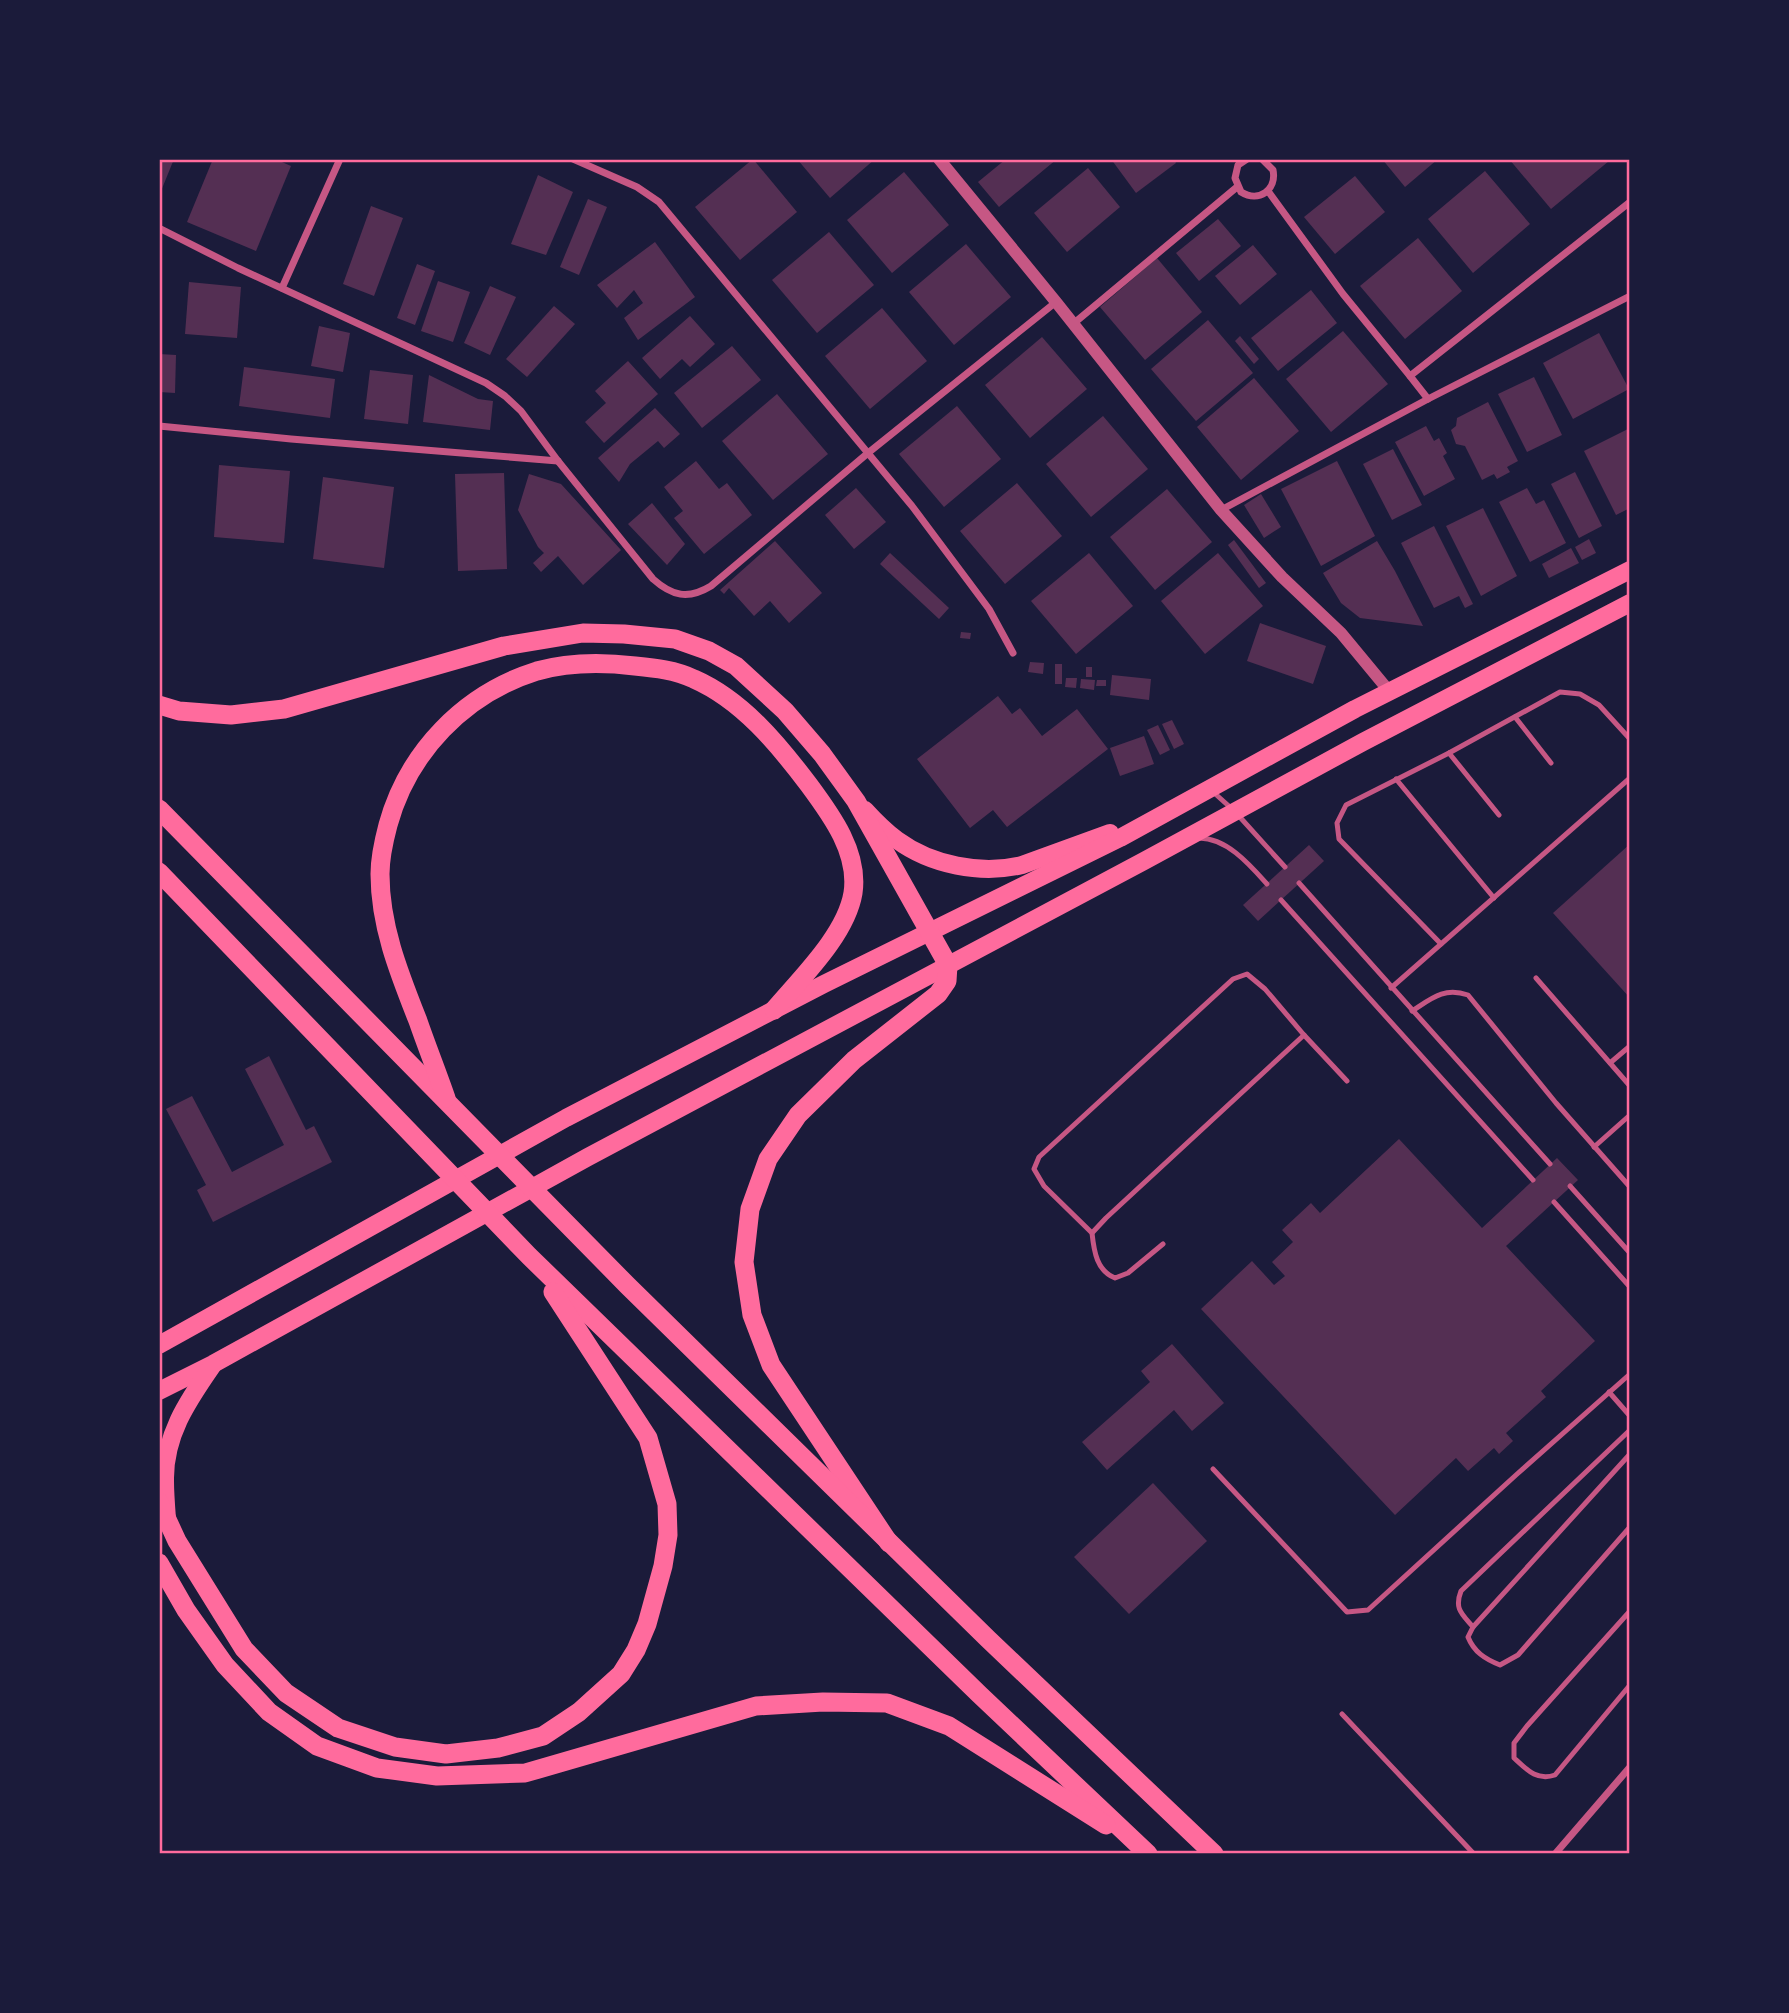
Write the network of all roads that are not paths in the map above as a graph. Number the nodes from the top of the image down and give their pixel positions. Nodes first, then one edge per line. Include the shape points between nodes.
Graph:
1 (340, 159) edge
2 (573, 159) edge
3 (939, 159) edge
4 (1243, 160) edge
5 (1268, 161) edge
6 (1237, 187) junction
7 (1268, 191) junction
8 (1630, 202) edge
9 (159, 228) edge
10 (282, 288) junction
11 (1630, 296) edge
12 (1056, 302) junction
13 (1073, 324) junction
14 (1410, 376) junction
15 (1427, 399) junction
16 (159, 426) edge
17 (868, 453) junction
18 (558, 461) junction
19 (1221, 510) junction
20 (1630, 570) edge
21 (1630, 603) edge
22 (1013, 653) dead end
23 (1389, 691) junction
24 (159, 705) edge
25 (1515, 718) junction
26 (1630, 739) edge
27 (1449, 753) junction
28 (1552, 764) dead end
29 (1630, 778) edge
30 (1396, 779) junction
31 (1209, 789) junction
32 (856, 801) junction
33 (159, 809) edge
34 (1235, 812) junction
35 (1499, 815) dead end
36 (1160, 816) junction
37 (1187, 838) junction
38 (1285, 867) dead end
39 (159, 872) edge
40 (1299, 883) dead end
41 (1267, 884) dead end
42 (1494, 898) junction
43 (1281, 900) dead end
44 (928, 933) junction
45 (1441, 944) junction
46 (948, 965) junction
47 (1536, 978) dead end
48 (1391, 988) junction
49 (774, 1010) junction
50 (1412, 1011) junction
51 (1304, 1035) junction
52 (1630, 1046) edge
53 (1610, 1063) junction
54 (1347, 1081) dead end
55 (1630, 1086) edge
56 (449, 1105) junction
57 (1630, 1115) edge
58 (1594, 1147) junction
59 (1550, 1164) dead end
60 (1533, 1180) dead end
61 (1570, 1186) dead end
62 (1630, 1187) edge
63 (1553, 1202) dead end
64 (1092, 1233) junction
65 (1163, 1244) dead end
66 (1630, 1253) edge
67 (529, 1256) junction
68 (1630, 1287) edge
69 (159, 1345) edge
70 (213, 1364) junction
71 (1630, 1374) edge
72 (159, 1391) edge
73 (1609, 1392) junction
74 (1630, 1416) edge
75 (1630, 1430) edge
76 (1630, 1454) edge
77 (1213, 1469) dead end
78 (163, 1511) edge
79 (1630, 1527) edge
80 (889, 1543) junction
81 (159, 1563) edge
82 (1630, 1611) edge
83 (1473, 1627) junction
84 (1630, 1685) edge
85 (1342, 1714) dead end
86 (1630, 1767) edge
87 (1146, 1852) edge
88 (1214, 1854) edge
89 (1474, 1854) edge
90 (1555, 1854) edge

1 - 10 street
2 - 17 street via 637,187 659,202
3 - 12 street
4 - 6 street via 1235,172
5 - 7 street via 1274,176
6 - 7 street via 1254,197
6 - 13 street
7 - 14 street
8 - 14 street
9 - 10 street
10 - 18 street via 486,383 521,411
11 - 15 street
12 - 13 street
12 - 17 street
13 - 19 street
14 - 15 street
15 - 19 street
16 - 18 street
17 - 18 street via 711,586 688,594 672,593 653,579
17 - 22 street via 989,609
19 - 23 street via 1341,634
20 - 23 main road
21 - 34 main road
23 - 31 main road
24 - 32 highway via 231,715 285,709 504,646 583,633 657,636 709,651 747,675 785,711
25 - 26 lane via 1560,692 1580,694 1599,705
25 - 27 lane
25 - 28 lane
27 - 30 lane
27 - 35 lane
29 - 42 lane
30 - 42 lane
30 - 45 lane via 1346,806 1337,823 1339,839
31 - 34 lane
31 - 36 main road
32 - 36 main road via 911,849 971,868 1022,865
32 - 44 highway
33 - 56 highway
34 - 37 main road
34 - 38 lane
36 - 44 main road
37 - 41 lane via 1222,843
37 - 46 main road
39 - 67 highway
40 - 48 lane
42 - 45 lane
43 - 60 lane
44 - 46 highway
44 - 49 main road
45 - 48 lane
46 - 70 main road
46 - 80 highway via 947,981 938,994 854,1060 798,1115 768,1159 748,1222 744,1262 752,1315 771,1365
47 - 53 lane
48 - 50 lane
49 - 56 highway via 830,942 853,893 848,846 822,802 784,752 747,714 693,678 599,663 538,671 481,699 435,737 402,786 385,837 379,872 392,953
49 - 69 main road via 566,1118
50 - 58 lane via 1441,994 1455,991 1468,995
50 - 59 lane
51 - 54 lane
51 - 64 lane
51 - 64 lane via 1247,974 1233,979 1039,1157 1034,1170 1044,1186
52 - 53 lane
53 - 55 lane
56 - 80 highway
57 - 58 lane
58 - 62 lane
61 - 66 lane
63 - 68 lane
64 - 65 lane via 1094,1254 1105,1274 1115,1278
67 - 78 highway via 648,1438 667,1504 668,1535 647,1624 621,1674 579,1712 543,1736 498,1748 446,1754 394,1747 338,1728 286,1693 244,1649
67 - 87 highway
70 - 72 main road
70 - 78 main road via 171,1436
71 - 73 lane
73 - 74 lane
73 - 77 lane via 1368,1610 1347,1612
75 - 83 lane via 1461,1591 1459,1609
76 - 83 lane
79 - 83 lane via 1518,1655 1500,1665 1487,1660 1472,1648 1468,1637
80 - 88 highway
81 - 87 highway via 225,1665 269,1712 317,1746 377,1769 437,1776 525,1773 756,1706 887,1703 949,1726
82 - 84 lane via 1527,1726 1514,1743 1514,1758 1531,1774 1555,1776
85 - 89 lane
86 - 90 street

